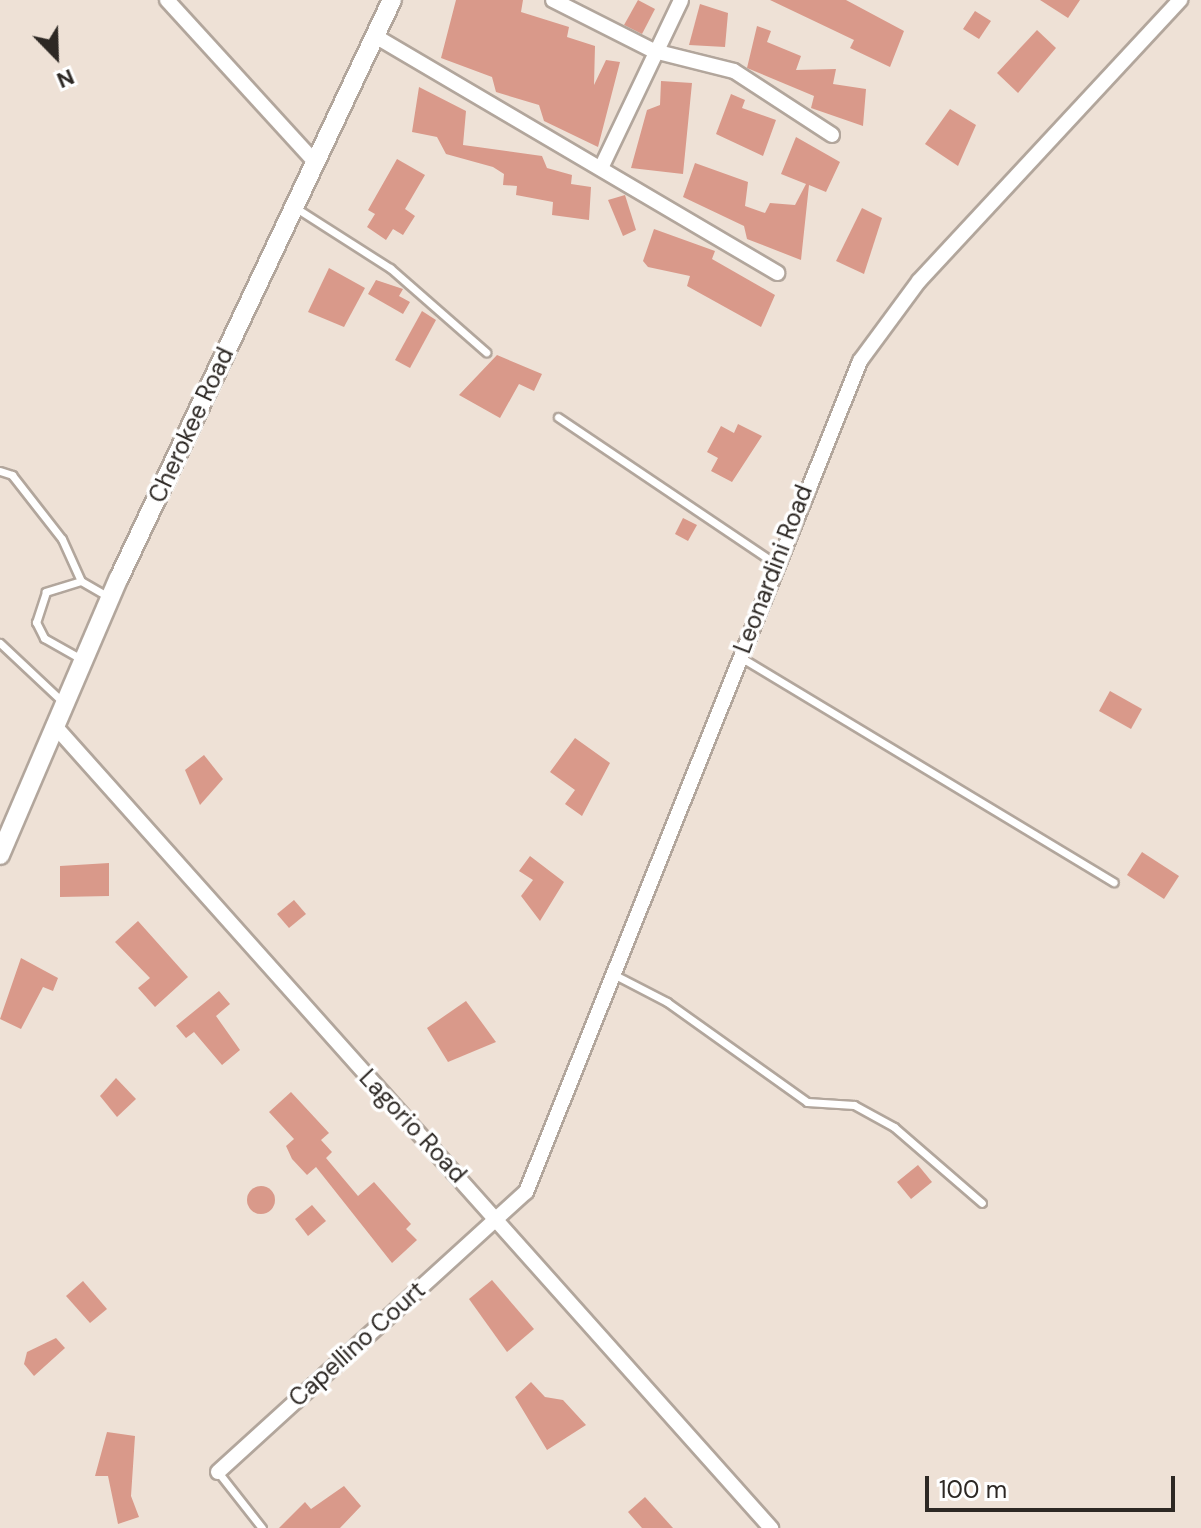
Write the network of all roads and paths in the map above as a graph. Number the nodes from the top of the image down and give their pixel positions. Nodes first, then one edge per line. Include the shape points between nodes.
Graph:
1 (167, 0) edge
2 (392, 0) edge
3 (553, 0) edge
4 (681, 0) edge
5 (1180, 0) edge
6 (375, 36) junction
7 (654, 51) junction
8 (832, 135) dead end
9 (315, 162) junction
10 (601, 168) junction
11 (294, 207) junction
12 (777, 273) dead end
13 (486, 352) dead end
14 (558, 417) dead end
15 (0, 471) edge
16 (776, 564) junction
17 (81, 581) junction
18 (111, 598) junction
19 (0, 643) edge
20 (739, 657) junction
21 (83, 660) junction
22 (64, 703) junction
23 (54, 725) junction
24 (0, 855) edge
25 (1114, 882) dead end
26 (615, 975) junction
27 (982, 1203) dead end
28 (502, 1221) junction
29 (218, 1472) joint
30 (262, 1528) edge
31 (771, 1528) edge

1 - 9 street
2 - 6 street, Cherokee Road
3 - 7 street
4 - 7 street
5 - 16 street, Leonardini Road via 889,319 860,361
6 - 9 street, Cherokee Road
6 - 10 street
7 - 8 street via 734,71
7 - 10 street
9 - 11 street, Cherokee Road
10 - 12 street
11 - 13 lane via 390,268
11 - 18 street, Cherokee Road
14 - 16 lane
15 - 17 lane via 12,475 62,539
16 - 20 street, Leonardini Road
17 - 18 lane
17 - 21 lane via 46,592 36,622 44,638
18 - 21 street, Cherokee Road
19 - 22 lane
20 - 25 lane
20 - 26 street, Leonardini Road
21 - 22 street, Cherokee Road
22 - 23 street, Cherokee Road
23 - 24 street, Cherokee Road
23 - 28 street, Lagorio Road
26 - 27 lane via 667,1002 807,1102 854,1105 894,1127
26 - 28 street, Leonardini Road via 526,1192
28 - 29 street, Capellino Court
28 - 31 street, Lagorio Road
29 - 30 lane

